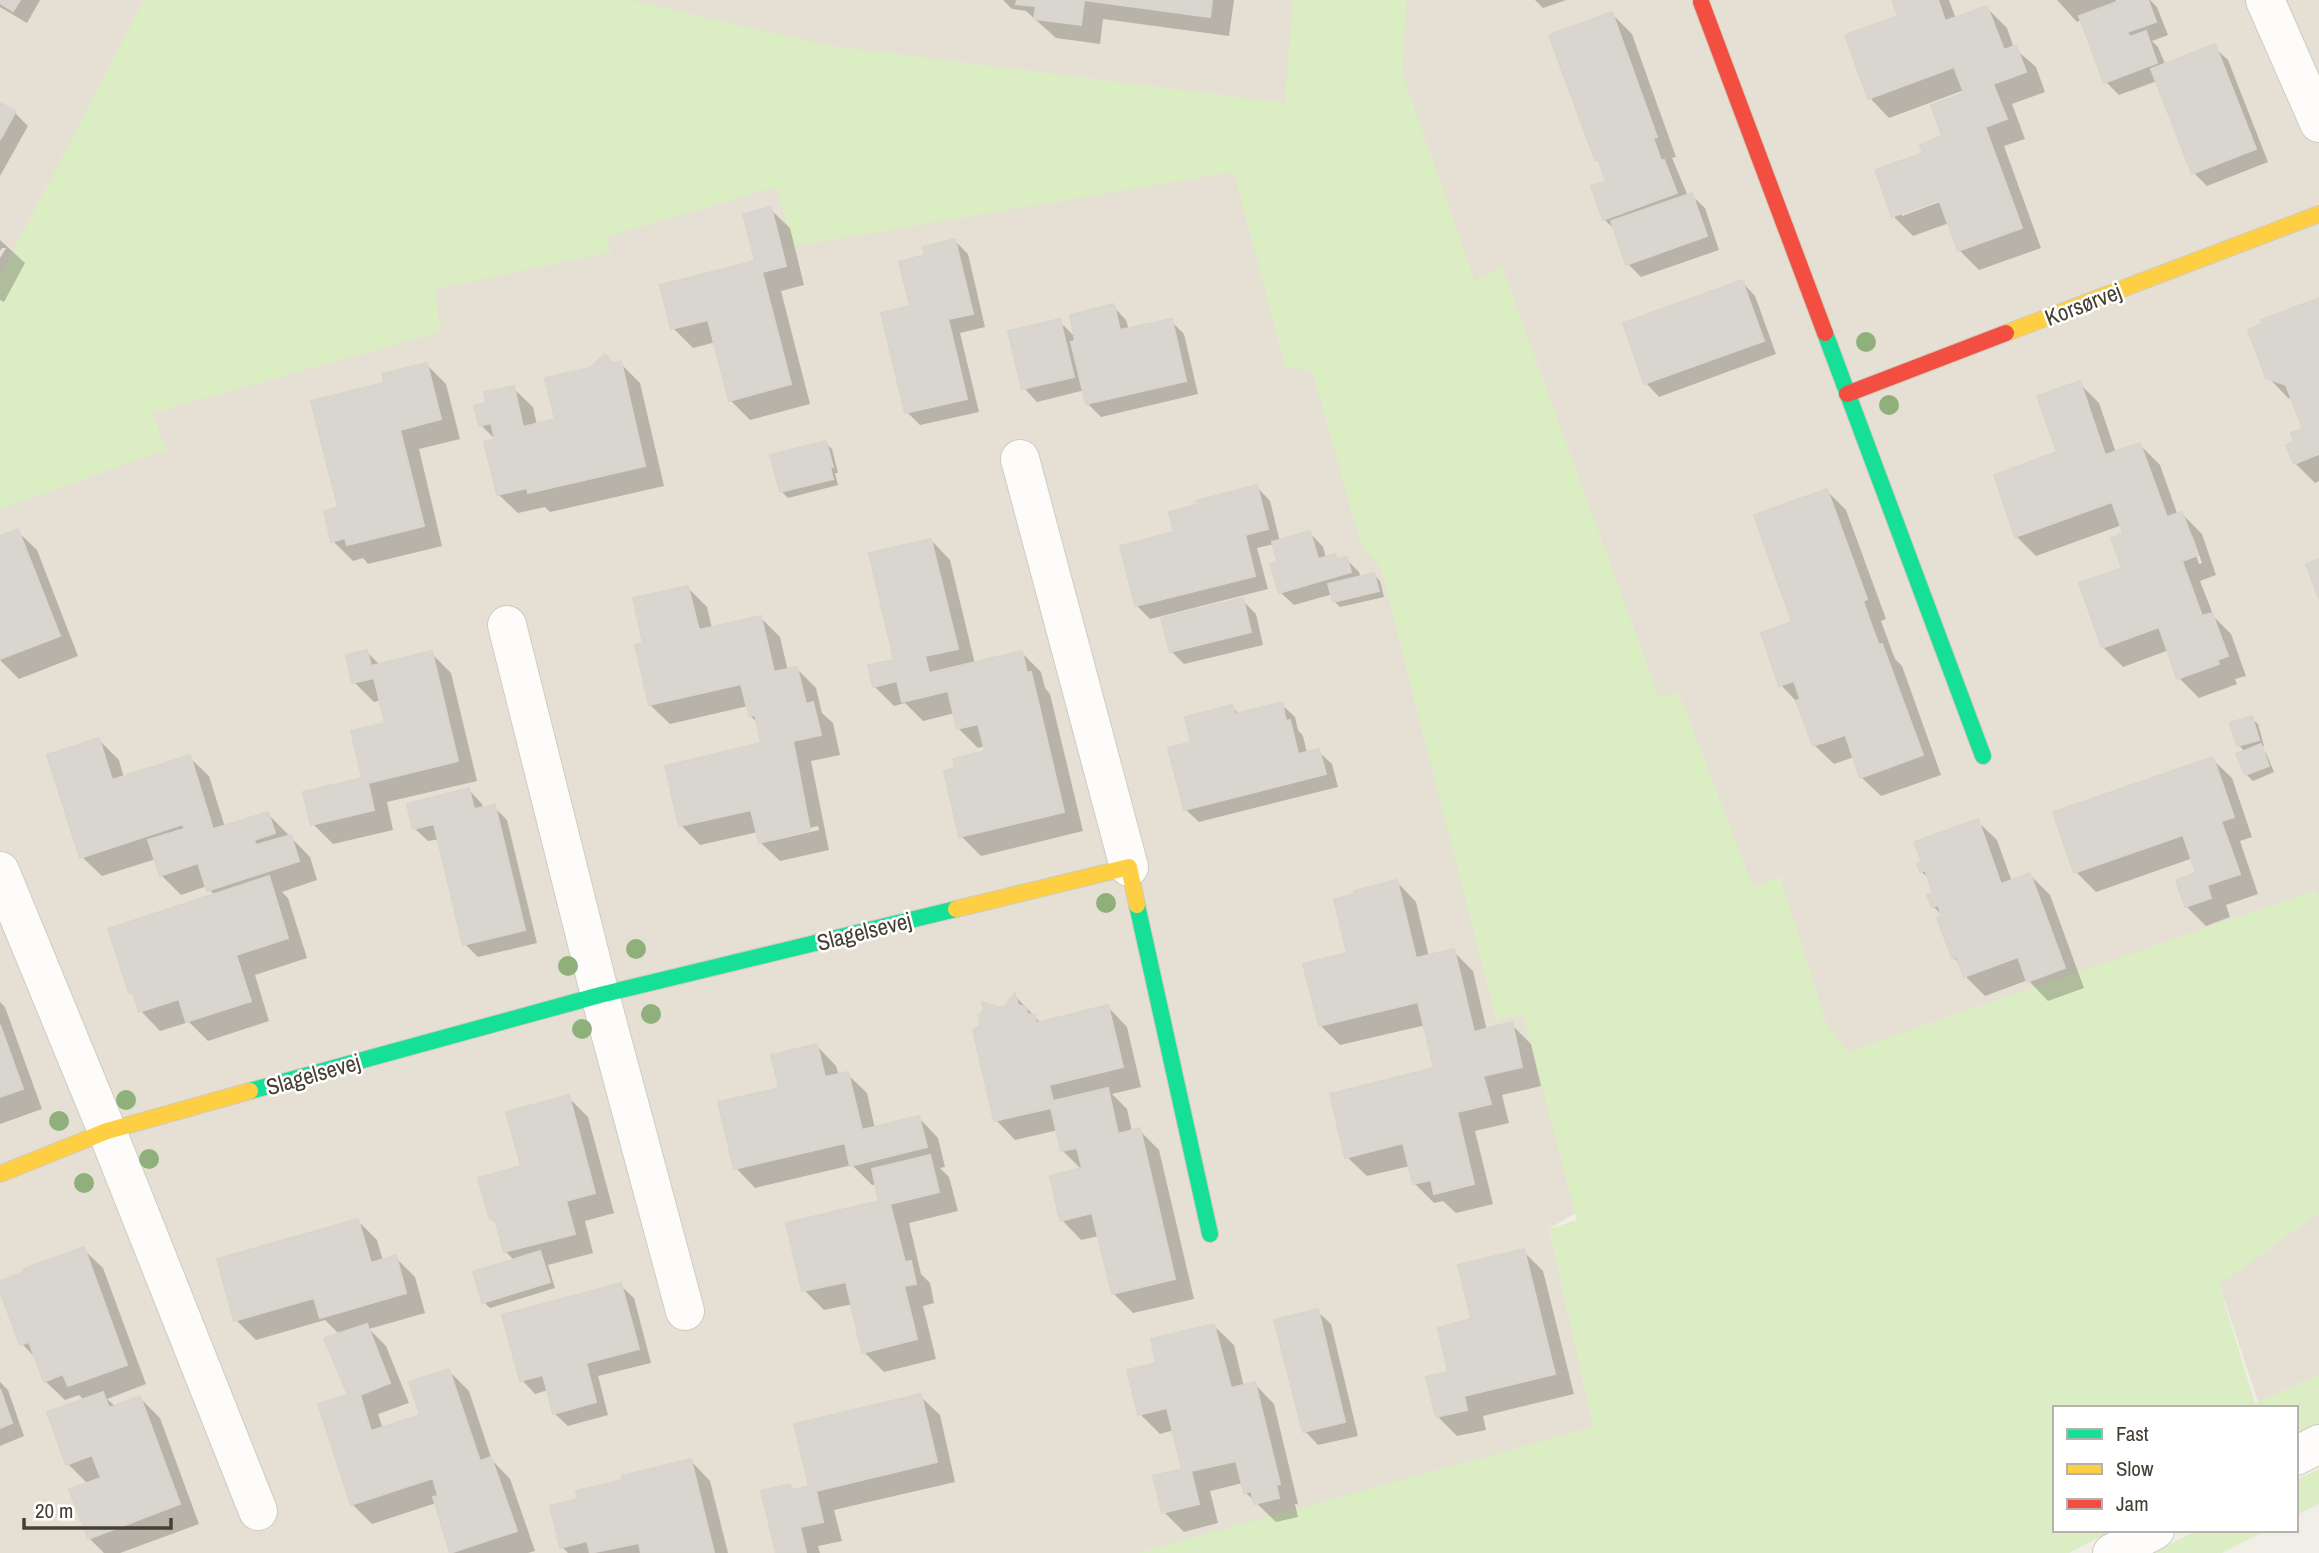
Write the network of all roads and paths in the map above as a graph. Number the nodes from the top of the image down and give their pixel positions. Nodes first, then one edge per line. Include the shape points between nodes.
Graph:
1 (2265, 0) edge
2 (1701, 2) dead end
3 (2319, 123) edge
4 (2319, 214) edge
5 (1847, 394) junction
6 (1020, 458) dead end
7 (508, 625) dead end
8 (1983, 756) dead end
9 (1129, 867) junction
10 (0, 871) edge
11 (600, 995) junction
12 (107, 1132) junction
13 (0, 1174) edge
14 (1210, 1234) dead end
15 (685, 1311) dead end
16 (2319, 1444) edge
17 (2298, 1455) edge
18 (258, 1511) dead end
19 (2151, 1532) edge
20 (2112, 1553) edge

1 - 3 street
2 - 5 street
4 - 5 street, Korsørvej
5 - 8 street
6 - 9 street
7 - 11 street
9 - 11 street, Slagelsevej
9 - 14 street
10 - 12 street
11 - 12 street, Slagelsevej
11 - 15 street
12 - 13 street, Slagelsevej
12 - 18 street
16 - 17 street
19 - 20 street

